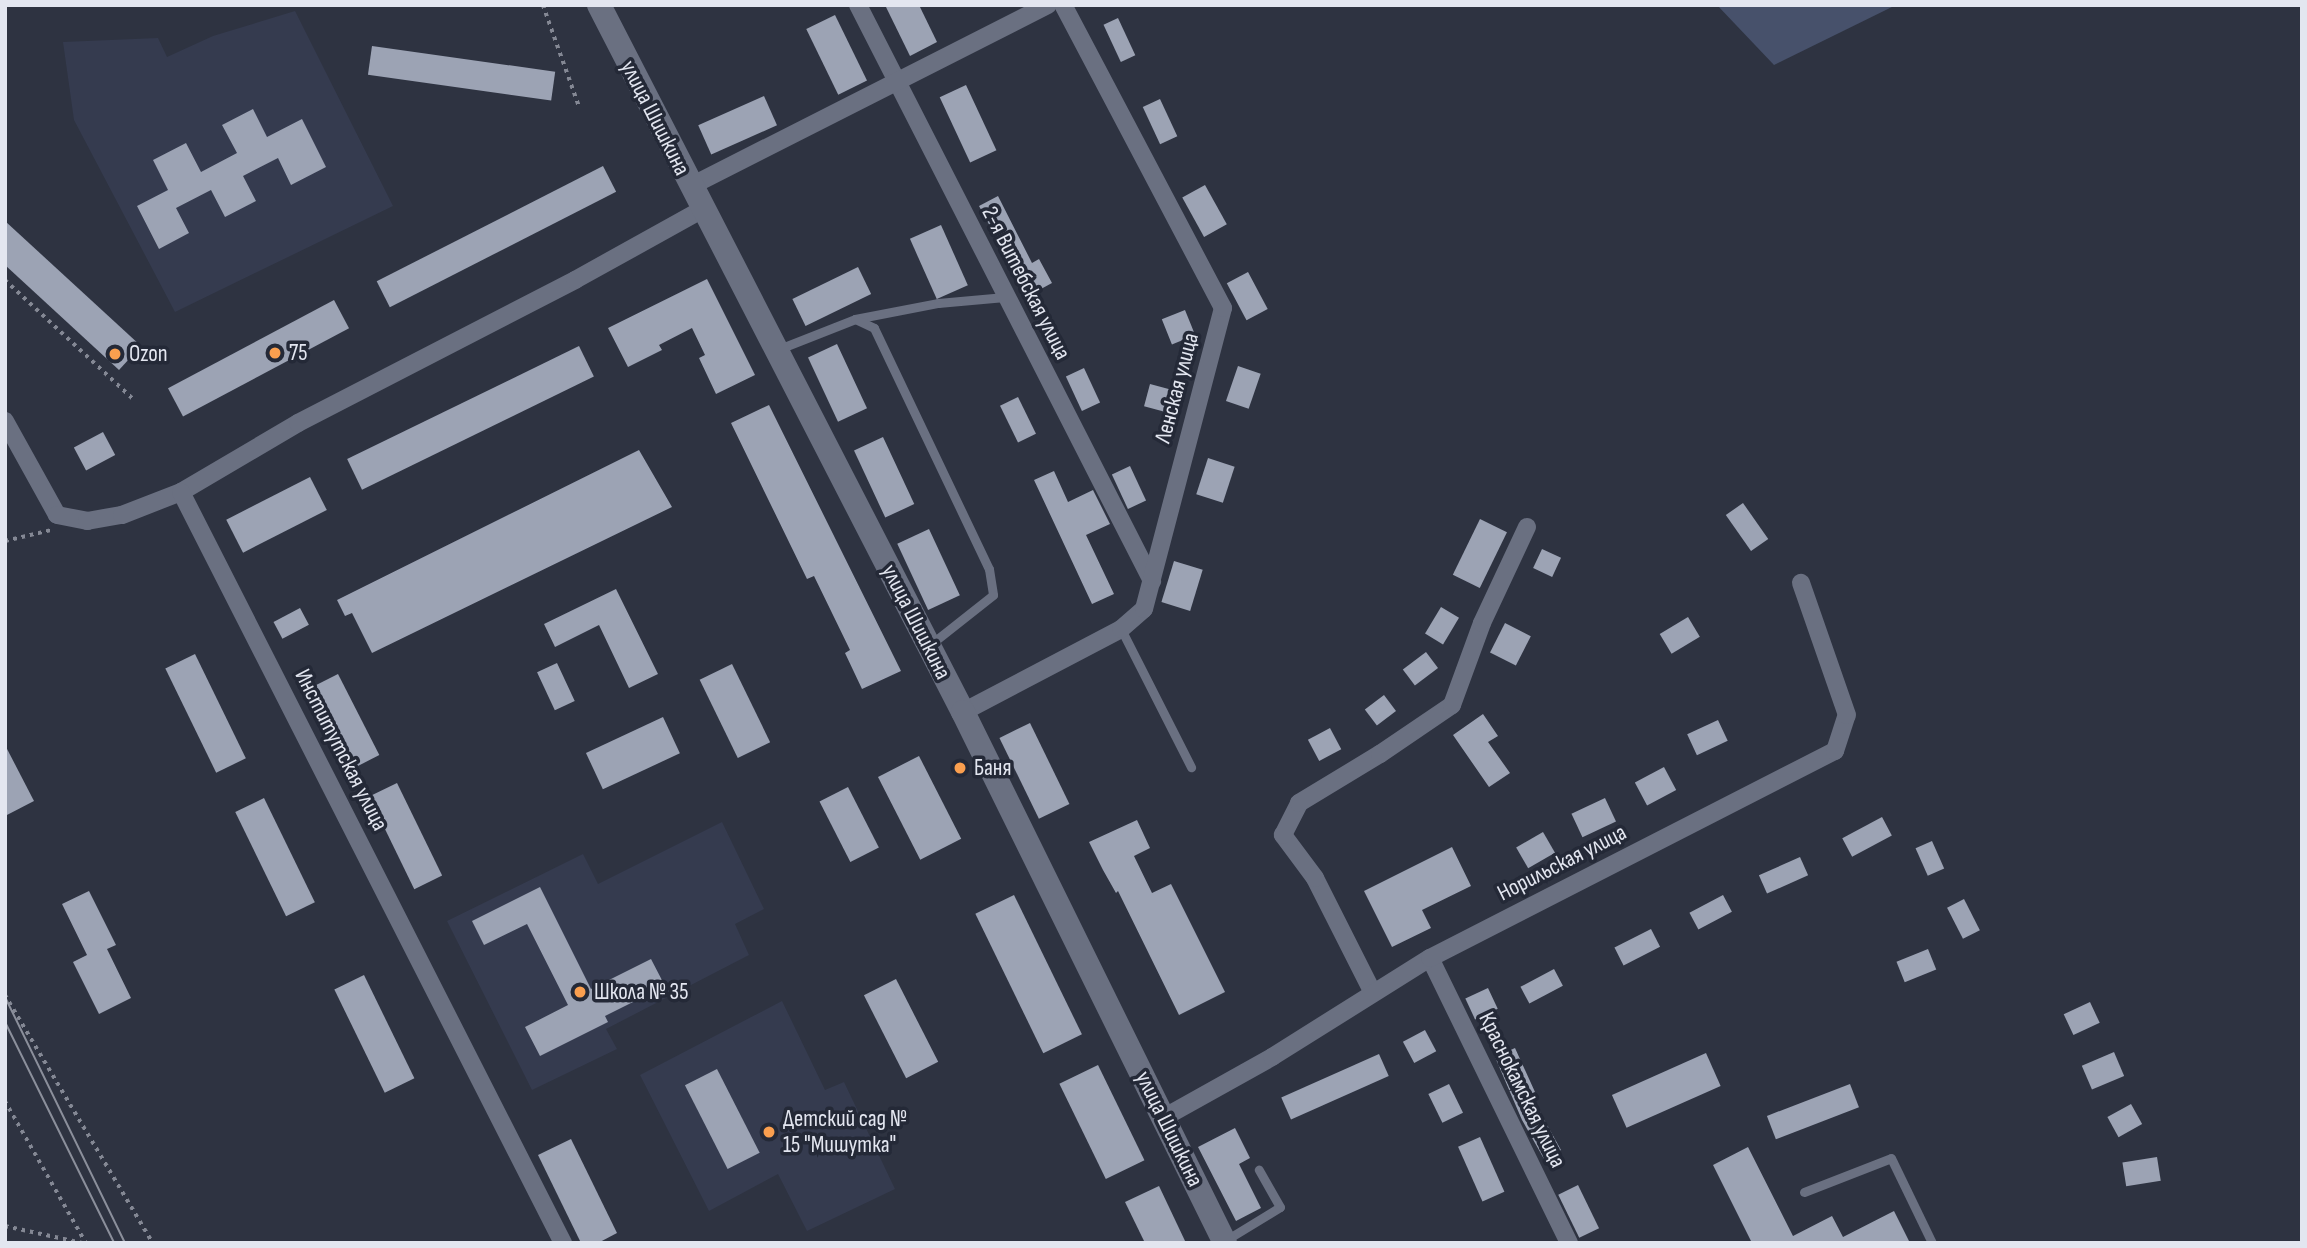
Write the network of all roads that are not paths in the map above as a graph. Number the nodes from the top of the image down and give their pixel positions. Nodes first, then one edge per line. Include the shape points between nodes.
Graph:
1 (599, 5) edge
2 (858, 5) edge
3 (1048, 5) edge
4 (1063, 5) edge
5 (897, 82) junction
6 (691, 186) junction
7 (703, 209) junction
8 (1004, 296) junction
9 (855, 319) junction
10 (775, 351) junction
11 (5, 421) edge
12 (181, 492) junction
13 (1527, 527) dead end
14 (1152, 581) junction
15 (1801, 583) dead end
16 (1121, 629) junction
17 (929, 646) junction
18 (963, 712) junction
19 (1191, 767) dead end
20 (1430, 958) junction
21 (1373, 993) junction
22 (1163, 1118) junction
23 (1259, 1170) dead end
24 (1804, 1192) dead end
25 (1225, 1242) edge
26 (563, 1243) edge
27 (1569, 1243) edge
28 (1932, 1243) edge

1 - 6 main road, улица Шишкина
2 - 5 street, 2-я Витебская улица
3 - 5 street
4 - 14 street, Ленская улица via 1223,308
5 - 6 street
5 - 8 street, 2-я Витебская улица
6 - 7 main road, улица Шишкина
7 - 10 main road, улица Шишкина
7 - 12 street via 298,424
8 - 9 lane
8 - 14 street, 2-я Витебская улица
9 - 10 lane
9 - 17 lane via 874,328 989,569 993,595
10 - 17 main road, улица Шишкина
11 - 12 street via 57,515 87,522 122,515
12 - 26 street, Институтская улица
13 - 21 street via 1482,623 1452,705 1299,803 1283,835 1315,878
14 - 16 street, Ленская улица via 1144,609
15 - 20 street, Норильская улица via 1847,715 1835,751
16 - 18 street, Ленская улица
16 - 19 lane
17 - 18 main road, улица Шишкина
18 - 22 main road, улица Шишкина
20 - 21 street, Норильская улица
20 - 27 street, Краснокамская улица
21 - 22 street, Норильская улица
22 - 25 main road, улица Шишкина
23 - 25 lane via 1280,1207
24 - 28 lane via 1891,1157

